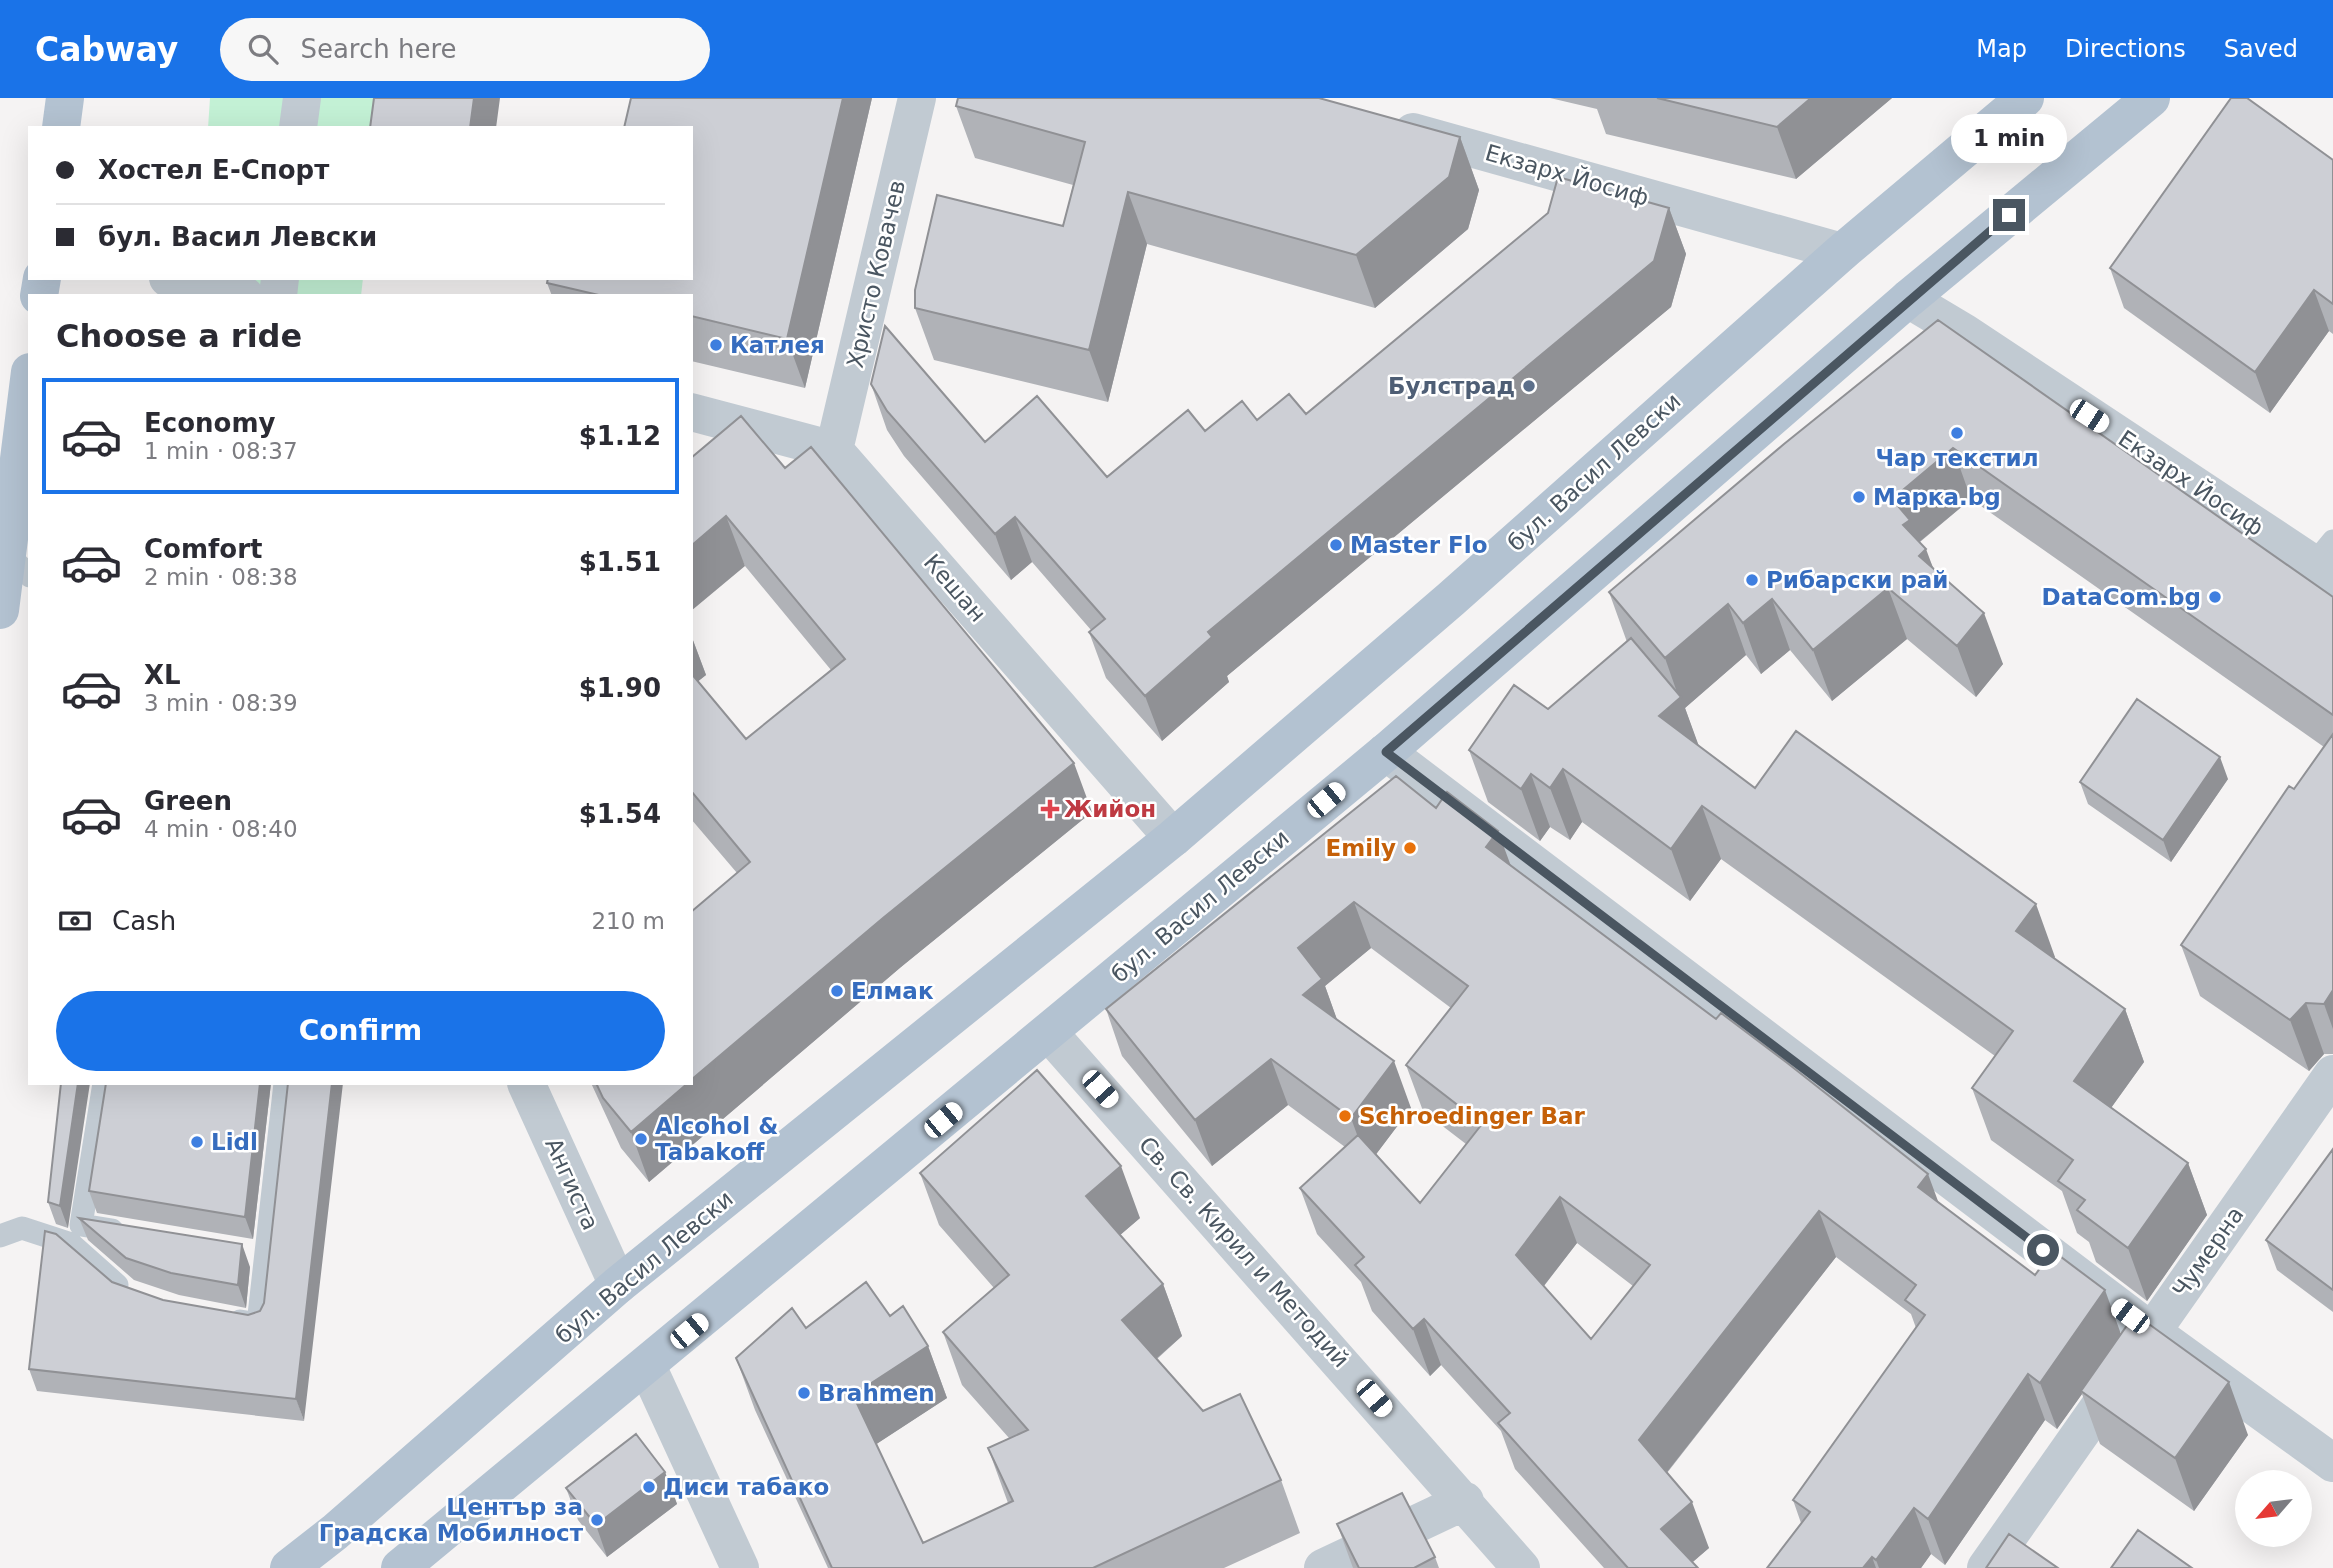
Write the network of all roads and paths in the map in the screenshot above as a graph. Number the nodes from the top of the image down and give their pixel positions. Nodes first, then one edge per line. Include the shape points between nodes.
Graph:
1 (65, 98) edge
2 (302, 98) edge
3 (917, 98) edge
4 (2025, 98) edge
5 (2151, 98) edge
6 (1373, 121) edge
7 (61, 126) edge
8 (298, 126) edge
9 (1842, 252) junction
10 (177, 280) edge
11 (236, 294) edge
12 (1908, 299) junction
13 (28, 404) edge
14 (693, 413) edge
15 (834, 450) junction
16 (2327, 560) edge
17 (18, 565) edge
18 (0, 610) edge
19 (1386, 752) junction
20 (1173, 838) junction
21 (1049, 1033) junction
22 (2333, 1074) edge
23 (104, 1085) edge
24 (285, 1085) edge
25 (527, 1085) edge
26 (133, 1234) edge
27 (0, 1236) edge
28 (239, 1251) edge
29 (265, 1255) junction
30 (618, 1285) junction
31 (141, 1297) edge
32 (222, 1317) edge
33 (2152, 1332) junction
34 (647, 1366) junction
35 (2333, 1463) edge
36 (1465, 1501) junction
37 (289, 1568) edge
38 (400, 1568) edge
39 (740, 1568) edge
40 (1323, 1568) edge
41 (1521, 1568) edge
42 (1986, 1568) edge

1 - 7 main road
2 - 8 street
3 - 15 street, Христо Ковачев
4 - 9 main road, бул. Васил Левски
5 - 12 main road, бул. Васил Левски
6 - 9 street, Екзарх Йосиф
9 - 20 main road, бул. Васил Левски
10 - 11 street
12 - 16 street, Екзарх Йосиф
12 - 19 main road, бул. Васил Левски
13 - 17 main road
14 - 15 street
15 - 20 street, Кешан
17 - 18 main road
19 - 21 main road, бул. Васил Левски
19 - 33 street
20 - 30 main road, бул. Васил Левски
21 - 34 main road, бул. Васил Левски
21 - 36 street, Св. Св. Кирил и Методий
22 - 33 street, Чумерна
23 - 26 lane via 81,1225
24 - 29 lane
25 - 30 street, Ангиста
27 - 31 lane via 22,1228 71,1244 110,1281
28 - 29 lane
29 - 32 lane via 258,1324
30 - 37 main road, бул. Васил Левски
33 - 35 street
33 - 42 street, Чумерна
34 - 38 main road, бул. Васил Левски
34 - 39 street
36 - 40 street
36 - 41 street, Св. Св. Кирил и Методий

